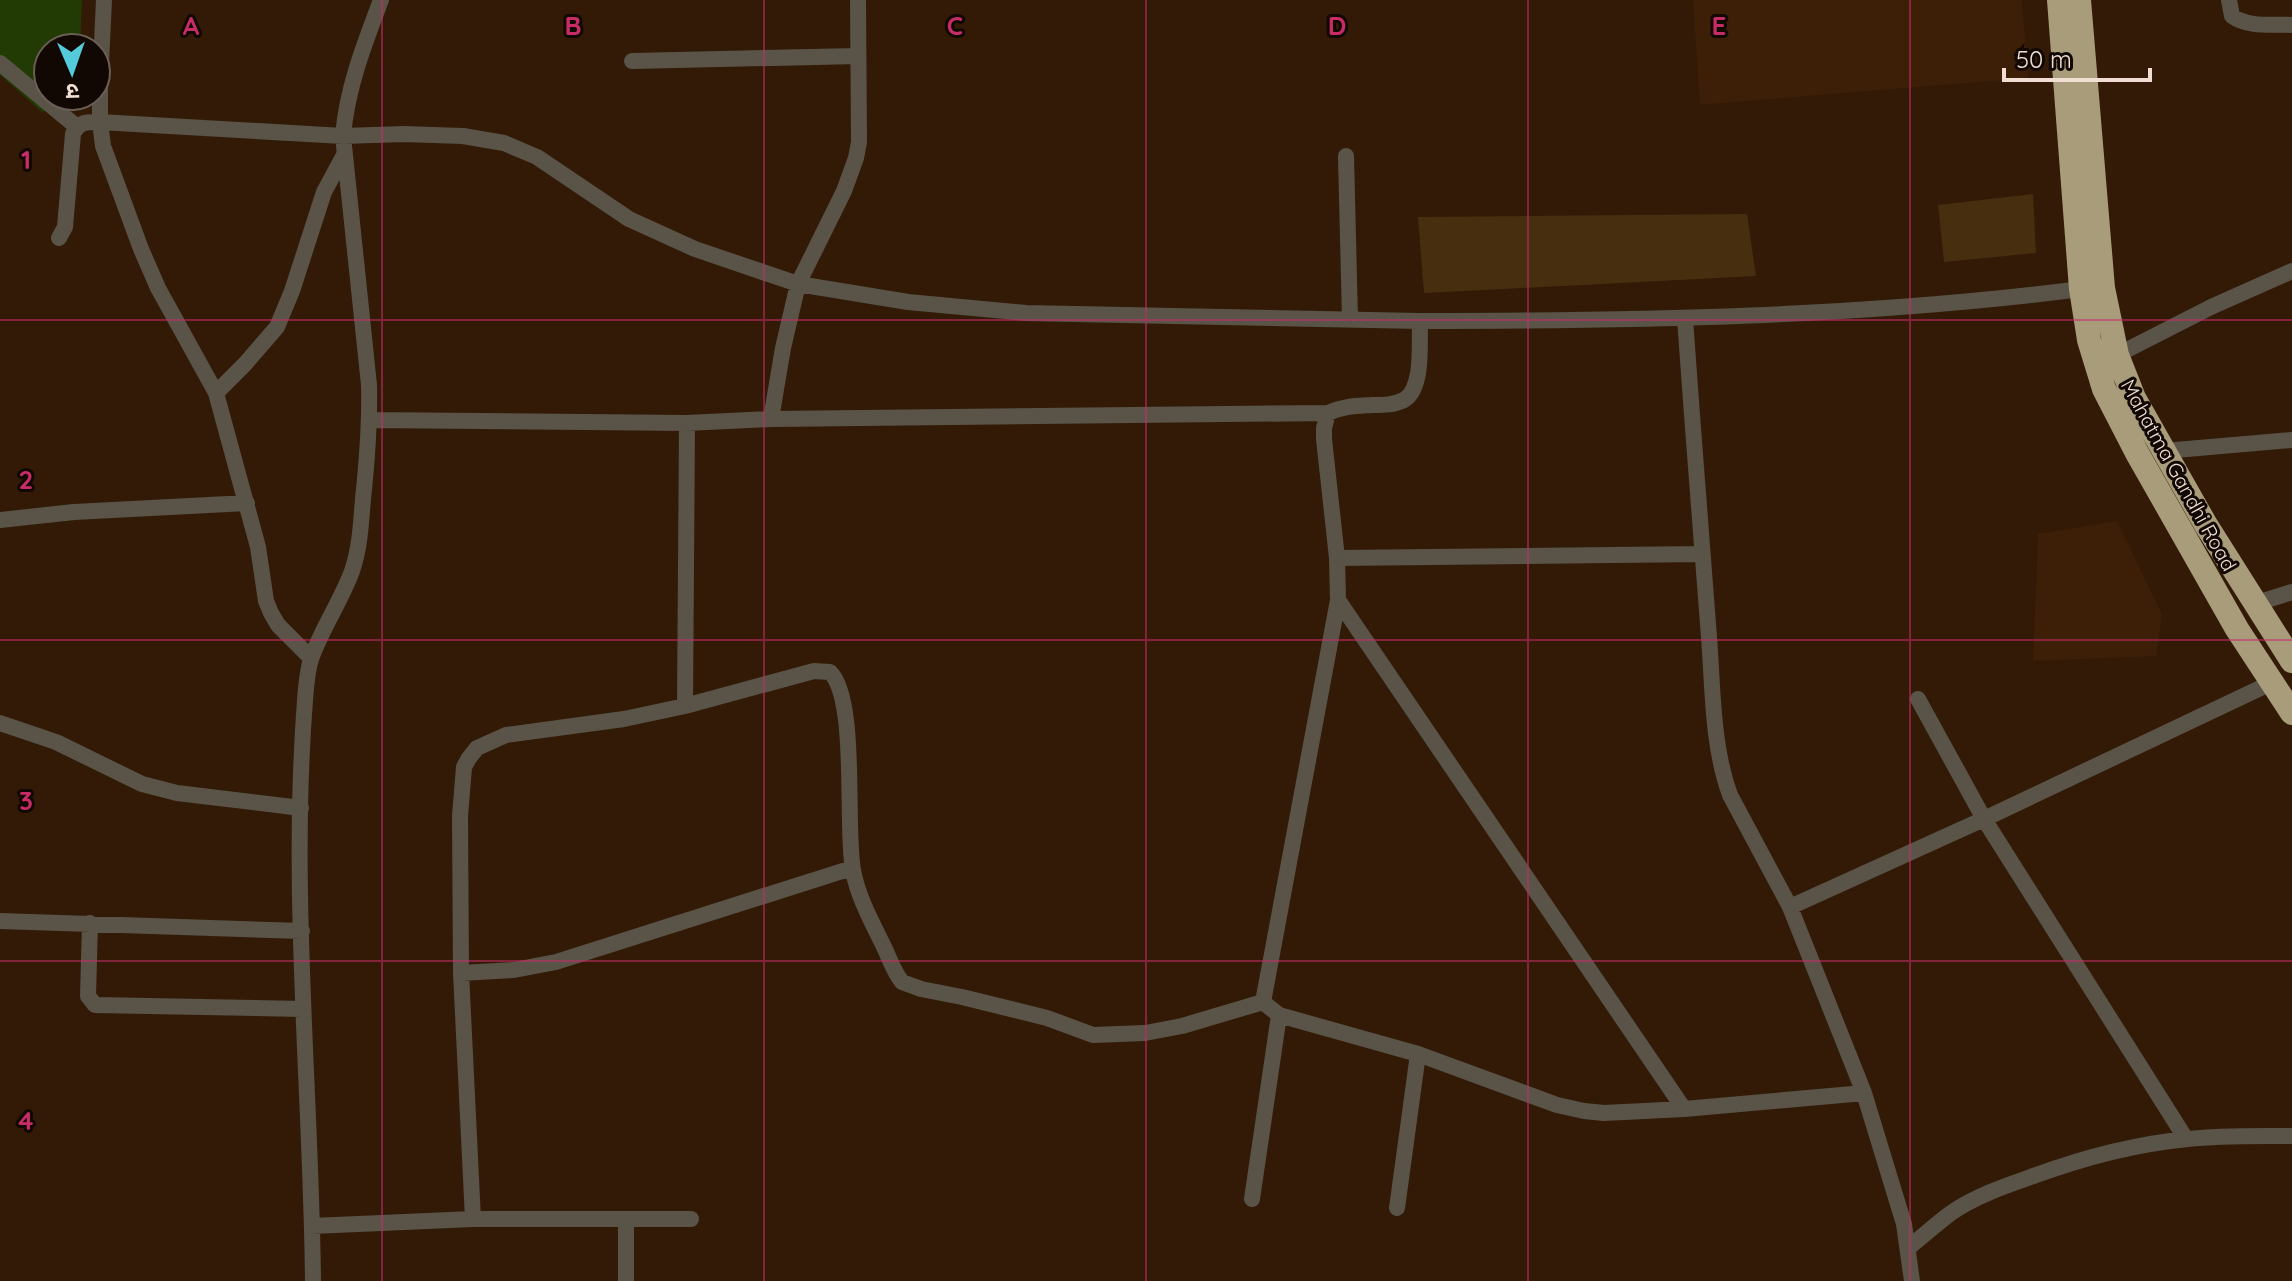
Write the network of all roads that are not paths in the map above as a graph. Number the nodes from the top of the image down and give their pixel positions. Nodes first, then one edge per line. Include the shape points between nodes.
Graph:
1 (104, 0) edge
2 (381, 0) edge
3 (858, 0) edge
4 (2059, 0) edge
5 (2079, 0) edge
6 (2229, 0) edge
7 (2292, 25) edge
8 (858, 56) junction
9 (632, 61) dead end
10 (0, 63) edge
11 (100, 122) junction
12 (77, 127) junction
13 (343, 136) junction
14 (344, 155) junction
15 (1346, 156) dead end
16 (59, 238) dead end
17 (2292, 271) edge
18 (798, 284) junction
19 (2081, 289) junction
20 (1685, 319) junction
21 (1350, 320) junction
22 (1420, 321) junction
23 (2117, 355) junction
24 (216, 393) junction
25 (1328, 413) junction
26 (771, 419) junction
27 (370, 420) junction
28 (687, 423) junction
29 (2292, 440) edge
30 (2164, 451) junction
31 (247, 503) junction
32 (0, 520) edge
33 (1702, 554) junction
34 (1337, 558) junction
35 (2292, 592) edge
36 (1338, 600) junction
37 (2257, 603) junction
38 (311, 658) junction
39 (2292, 661) edge
40 (2271, 683) junction
41 (1918, 699) dead end
42 (685, 706) junction
43 (2292, 713) edge
44 (4, 728) edge
45 (301, 808) junction
46 (1984, 819) junction
47 (852, 868) junction
48 (1790, 907) junction
49 (0, 921) edge
50 (90, 923) junction
51 (302, 931) junction
52 (461, 973) junction
53 (1263, 1002) junction
54 (303, 1009) junction
55 (1279, 1015) junction
56 (1418, 1054) junction
57 (1864, 1093) junction
58 (1684, 1109) junction
59 (2292, 1136) edge
60 (2186, 1139) junction
61 (1252, 1199) dead end
62 (1397, 1208) dead end
63 (473, 1219) junction
64 (626, 1219) junction
65 (691, 1219) dead end
66 (312, 1226) junction
67 (1908, 1248) junction
68 (313, 1281) edge
69 (626, 1281) edge
70 (1912, 1281) edge

1 - 11 street
2 - 13 street via 362,47
3 - 8 street
4 - 19 highway, Mahatma Gandhi Road
5 - 23 highway, Mahatma Gandhi Road via 2103,288
6 - 7 street via 2232,16 2239,21
8 - 9 street
8 - 18 street via 856,158
10 - 12 street
11 - 12 street
11 - 13 street
11 - 24 street via 103,146 141,249
12 - 16 street via 65,227
13 - 14 street
13 - 18 street via 463,136 504,143 537,157 653,231
14 - 24 street via 328,181 277,327
14 - 27 street
15 - 21 street
17 - 23 street
18 - 21 street via 980,310
18 - 26 street
19 - 20 street via 1944,304
19 - 40 highway, Mahatma Gandhi Road via 2104,389
20 - 22 street
20 - 33 street
21 - 22 street
22 - 25 street via 1417,377 1407,398
23 - 30 highway, Mahatma Gandhi Road
24 - 31 street
25 - 26 street
25 - 34 street via 1324,439
26 - 28 street
27 - 28 street
27 - 38 street via 356,559
28 - 42 street
29 - 30 street
30 - 37 highway, Mahatma Gandhi Road
31 - 32 street
31 - 38 street via 266,601 278,625
33 - 34 street
33 - 48 street via 1724,780
34 - 36 street
35 - 37 street
36 - 53 street
36 - 58 street
37 - 39 highway, Mahatma Gandhi Road
38 - 45 street
40 - 43 highway, Mahatma Gandhi Road
40 - 46 street
41 - 46 street
42 - 47 street via 814,671 830,672 838,682 847,729
42 - 52 street via 506,735 477,748 464,767 460,816
44 - 45 street via 44,736 142,784
45 - 51 street
46 - 48 street
46 - 60 street
47 - 52 street via 556,962
47 - 53 street via 866,911 898,977 909,986 1047,1018 1093,1035 1182,1026
48 - 57 street
49 - 50 street
50 - 51 street
50 - 54 street via 88,996 95,1005
51 - 54 street
52 - 63 street
53 - 55 street
54 - 66 street
55 - 56 street
55 - 61 street
56 - 58 street via 1571,1109
56 - 62 street
57 - 58 street
57 - 67 street
59 - 60 street
60 - 67 street via 2063,1165 1994,1190 1951,1213
63 - 64 street
63 - 66 street
64 - 65 street
64 - 69 street
66 - 68 street
67 - 70 street

